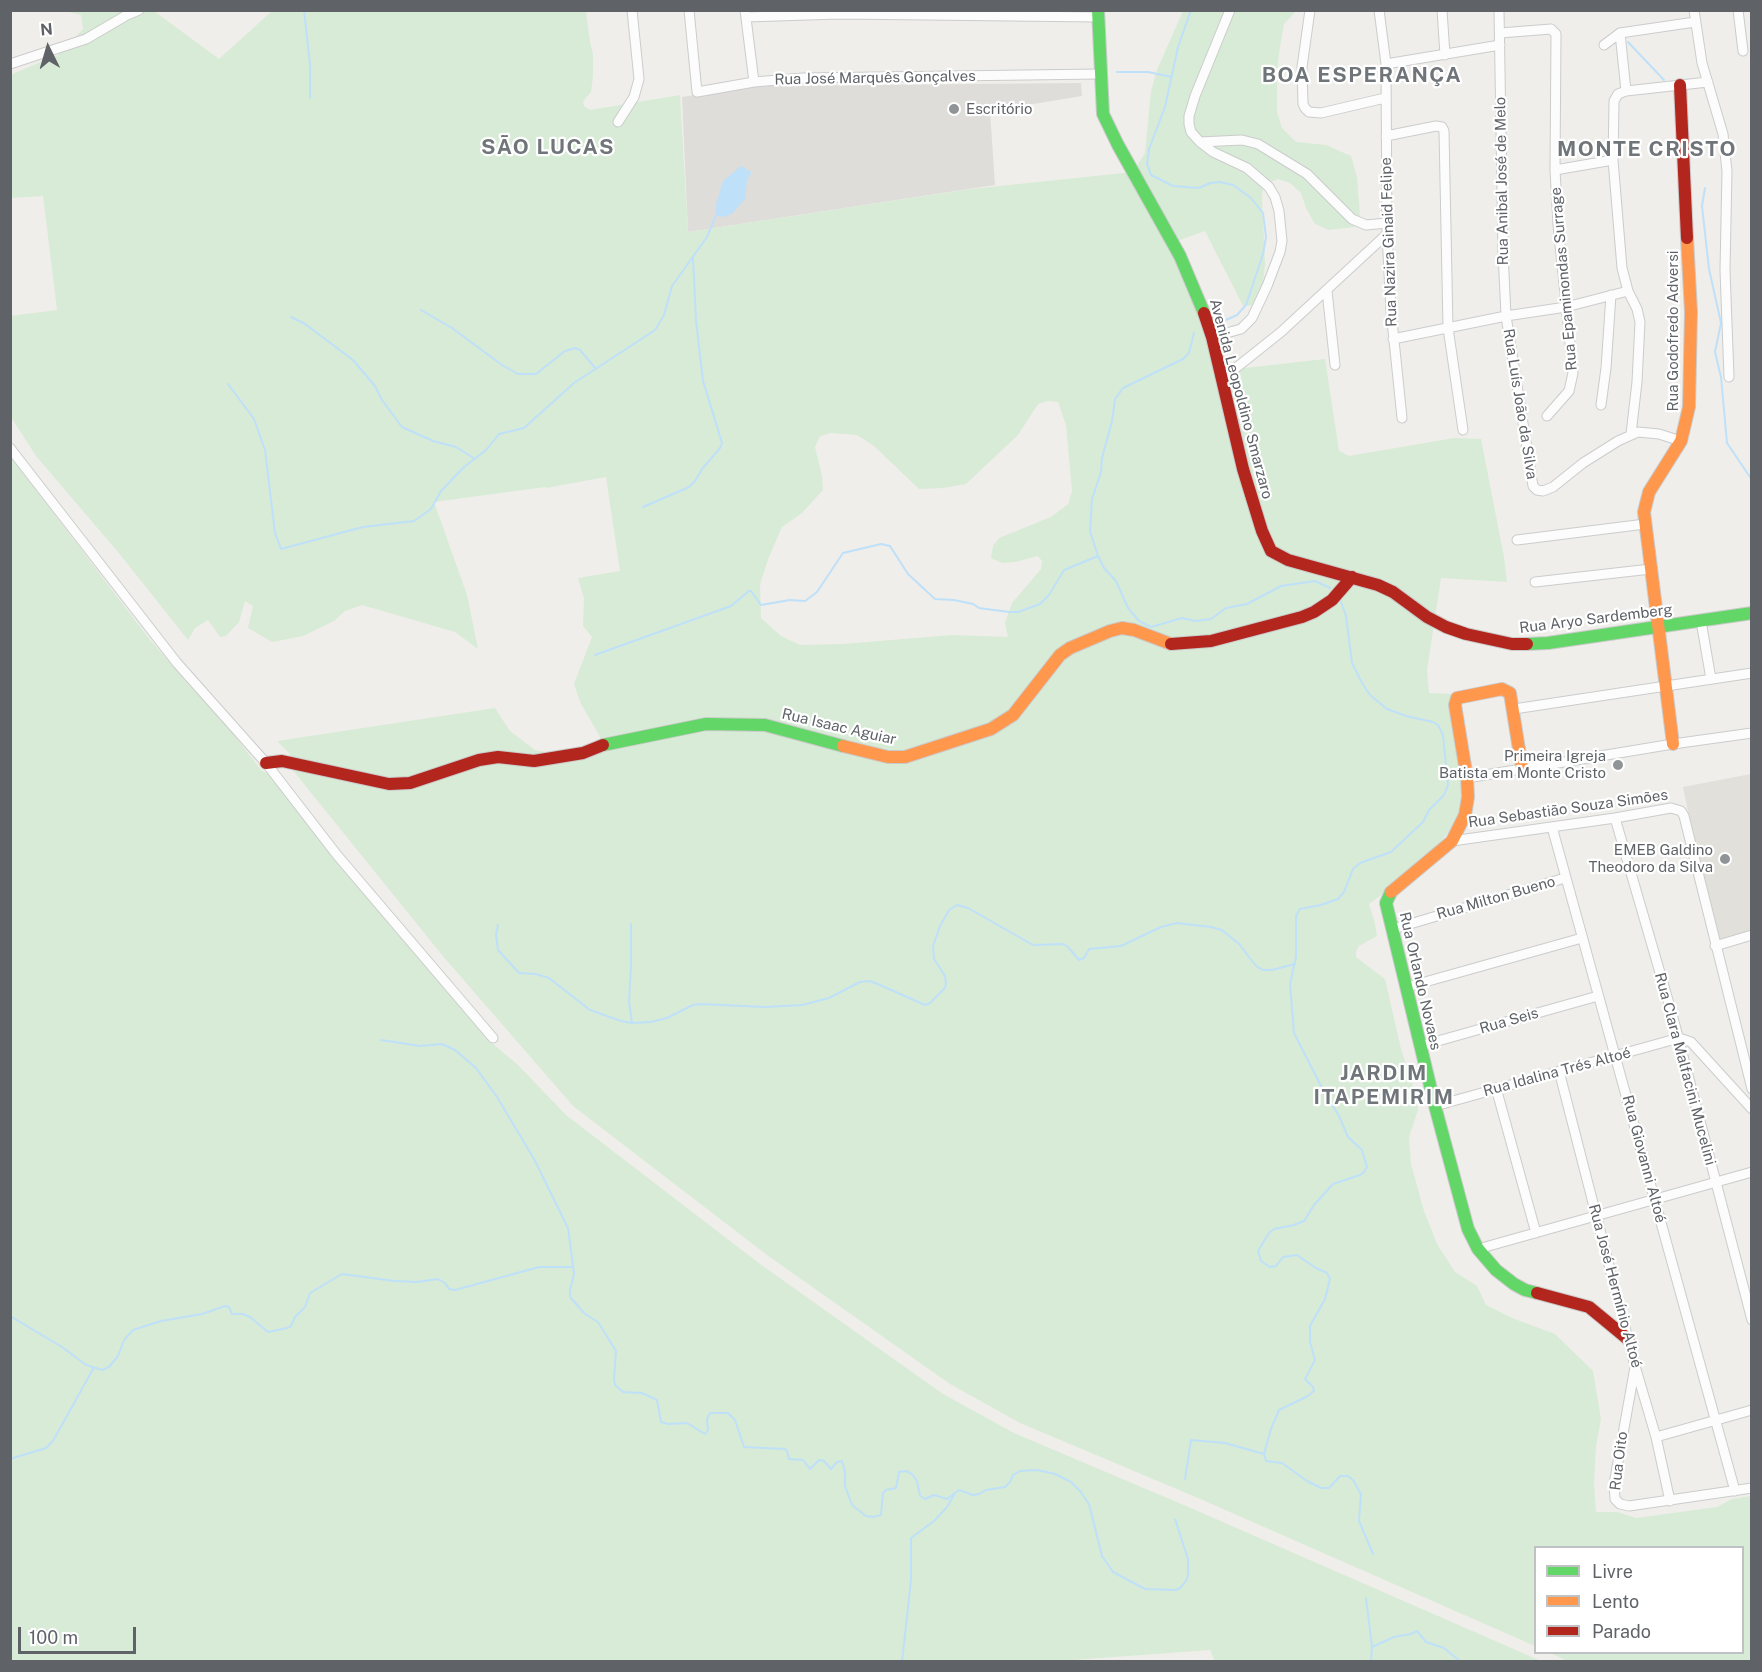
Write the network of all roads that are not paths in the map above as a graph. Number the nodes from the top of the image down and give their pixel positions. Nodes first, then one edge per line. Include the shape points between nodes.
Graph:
1 (139, 10) edge
2 (632, 10) edge
3 (689, 10) edge
4 (1230, 10) edge
5 (1310, 10) edge
6 (1379, 10) edge
7 (1442, 10) edge
8 (1499, 10) edge
9 (1694, 10) edge
10 (1738, 10) edge
11 (1043, 13) edge
12 (746, 14) edge
13 (1098, 14) edge
14 (1695, 21) junction
15 (1500, 33) junction
16 (1620, 33) junction
17 (1500, 45) junction
18 (1604, 45) dead end
19 (1743, 51) dead end
20 (1445, 55) junction
21 (10, 64) edge
22 (1386, 64) junction
23 (1100, 74) junction
24 (754, 82) junction
25 (1708, 82) junction
26 (1680, 85) junction
27 (1626, 91) junction
28 (1385, 98) junction
29 (618, 122) dead end
30 (1386, 136) junction
31 (1200, 142) junction
32 (1613, 160) junction
33 (1555, 170) junction
34 (1388, 223) junction
35 (1387, 234) junction
36 (1327, 291) junction
37 (1628, 291) junction
38 (1611, 296) junction
39 (1566, 307) junction
40 (1506, 316) junction
41 (1448, 328) junction
42 (1212, 337) junction
43 (1393, 339) junction
44 (1335, 365) dead end
45 (1729, 377) dead end
46 (1222, 379) junction
47 (1601, 405) dead end
48 (1547, 416) dead end
49 (1402, 418) dead end
50 (1463, 430) dead end
51 (1631, 434) junction
52 (1681, 441) junction
53 (10, 448) edge
54 (1645, 524) junction
55 (1517, 540) dead end
56 (1651, 569) junction
57 (1352, 577) junction
58 (1535, 582) dead end
59 (1752, 612) edge
60 (1701, 621) junction
61 (1657, 628) junction
62 (1752, 673) edge
63 (1711, 680) junction
64 (1665, 686) junction
65 (1514, 709) junction
66 (1752, 733) edge
67 (1673, 744) junction
68 (266, 763) junction
69 (1521, 768) junction
70 (1467, 778) junction
71 (1615, 818) junction
72 (1552, 827) junction
73 (1452, 841) junction
74 (1565, 878) junction
75 (1391, 892) joint
76 (1393, 929) junction
77 (1752, 935) edge
78 (1582, 938) junction
79 (1715, 946) junction
80 (1407, 987) junction
81 (1598, 996) junction
82 (493, 1038) dead end
83 (1678, 1038) junction
84 (1420, 1046) junction
85 (1616, 1055) junction
86 (1559, 1071) junction
87 (1496, 1088) junction
88 (1752, 1089) edge
89 (1435, 1106) junction
90 (1752, 1108) edge
91 (1752, 1172) edge
92 (1714, 1183) junction
93 (1655, 1200) junction
94 (1596, 1215) junction
95 (1536, 1233) junction
96 (1478, 1249) junction
97 (1752, 1320) edge
98 (1629, 1340) junction
99 (1635, 1366) junction
100 (1752, 1410) edge
101 (1716, 1420) junction
102 (1656, 1437) junction
103 (1752, 1488) edge
104 (1735, 1491) junction
105 (1670, 1501) junction

1 - 21 street via 86,39
2 - 29 street via 639,79 634,97
3 - 24 street, Rua José Marquês Gonçalves via 697,92
4 - 31 street via 1189,116 1191,132
5 - 28 street via 1302,67 1305,108 1321,112
6 - 22 street, Rua Nazira Ginaid Felipe
7 - 20 street
8 - 15 street, Rua Anibal José de Melo
9 - 14 street
10 - 19 street
11 - 12 street
11 - 13 street
12 - 24 street
13 - 23 street, Avenida Leopoldino Smarzaro
14 - 16 street
14 - 25 street
15 - 17 street, Rua Anibal José de Melo
15 - 33 street, Rua Epaminondas Surrage via 1551,29 1556,33
16 - 18 street
16 - 27 street
17 - 20 street
17 - 40 street, Rua Anibal José de Melo
20 - 22 street
22 - 28 street, Rua Nazira Ginaid Felipe
23 - 24 street, Rua José Marquês Gonçalves
23 - 42 street, Avenida Leopoldino Smarzaro via 1103,114 1108,126 1190,276
25 - 26 street
25 - 45 street via 1723,134 1727,171
26 - 27 street
26 - 52 street, Rua Godofredo Adversi via 1691,312 1689,407
27 - 32 street via 1616,96 1614,105
28 - 30 street, Rua Nazira Ginaid Felipe
30 - 34 street, Rua Nazira Ginaid Felipe
30 - 41 street via 1436,126 1444,131
31 - 34 street via 1242,140 1258,144 1307,174 1352,219 1366,225
31 - 42 street via 1247,168 1269,187 1282,229 1280,252 1252,318 1241,329
32 - 33 street
32 - 37 street via 1622,268
33 - 39 street, Rua Epaminondas Surrage
34 - 35 street, Rua Nazira Ginaid Felipe
35 - 36 street
35 - 43 street, Rua Nazira Ginaid Felipe
36 - 44 street
36 - 46 street
37 - 38 street
37 - 51 street via 1640,322
38 - 39 street
38 - 47 street
39 - 40 street
39 - 48 street, Rua Epaminondas Surrage via 1572,383
40 - 41 street
40 - 51 street, Rua Luís João da Silva via 1533,486 1537,490 1553,487
41 - 43 street
41 - 50 street
42 - 46 street, Avenida Leopoldino Smarzaro
43 - 49 street, Rua Nazira Ginaid Felipe
46 - 57 street, Avenida Leopoldino Smarzaro via 1243,469 1271,551 1288,560
51 - 52 street via 1648,432
52 - 54 street, Rua Godofredo Adversi via 1649,492
53 - 68 street via 177,663
54 - 55 street
54 - 56 street, Rua Godofredo Adversi
56 - 58 street
56 - 61 street, Rua Godofredo Adversi
57 - 61 street, Rua Aryo Sardemberg via 1393,592 1446,627 1496,642 1548,644
57 - 68 street, Rua Isaac Aguiar via 1332,600 1314,612 1211,641 1174,645 1134,630 1110,631 1060,655 1012,715 991,729 904,757 853,749 765,725 706,724 655,732 558,758 479,760 410,783 389,784 282,761
59 - 60 street, Rua Aryo Sardemberg
60 - 61 street, Rua Aryo Sardemberg
60 - 63 street
61 - 64 street, Rua Godofredo Adversi
62 - 63 street
63 - 64 street
64 - 65 street
64 - 67 street, Rua Godofredo Adversi
65 - 69 street
65 - 70 street, Rua Sebastião Souza Simões via 1510,693 1502,689 1457,698
66 - 67 street
67 - 69 street
68 - 82 street via 337,855
69 - 70 street
70 - 73 street, Rua Sebastião Souza Simões via 1465,815
71 - 72 street, Rua Sebastião Souza Simões
71 - 79 street, Rua Sebastião Souza Simões via 1671,808 1684,816
71 - 83 street, Rua Clara Malfacini Mucelini
72 - 73 street, Rua Sebastião Souza Simões
72 - 74 street, Rua Giovanni Altoé
73 - 75 street, Rua Sebastião Souza Simões
74 - 76 street, Rua Milton Bueno
74 - 78 street, Rua Giovanni Altoé
75 - 76 street, Rua Orlando Novaes via 1386,903
76 - 80 street, Rua Orlando Novaes
77 - 79 street
78 - 80 street
78 - 81 street, Rua Giovanni Altoé
79 - 88 street
80 - 84 street, Rua Orlando Novaes
81 - 84 street, Rua Seis
81 - 85 street, Rua Giovanni Altoé
83 - 85 street, Rua Idalina Trés Altoé
83 - 90 street via 1691,1042
83 - 92 street, Rua Clara Malfacini Mucelini
84 - 89 street, Rua Orlando Novaes
85 - 86 street, Rua Idalina Trés Altoé
85 - 93 street, Rua Giovanni Altoé
86 - 87 street, Rua Idalina Trés Altoé
86 - 94 street, Rua José Hermínio Altoé
87 - 89 street, Rua Idalina Trés Altoé
87 - 95 street
89 - 96 street, Rua Orlando Novaes via 1468,1229
91 - 92 street
92 - 93 street
92 - 97 street, Rua Clara Malfacini Mucelini
93 - 94 street
93 - 101 street, Rua Giovanni Altoé
94 - 95 street
94 - 98 street, Rua José Hermínio Altoé
95 - 96 street
96 - 98 street, Rua Orlando Novaes via 1514,1284 1589,1307
98 - 99 street, Rua José Hermínio Altoé
99 - 102 street, Rua José Hermínio Altoé
99 - 105 street, Rua Oito via 1614,1484 1615,1499 1629,1506
100 - 101 street
101 - 102 street
101 - 104 street, Rua Giovanni Altoé
102 - 105 street, Rua José Hermínio Altoé
103 - 104 street
104 - 105 street

